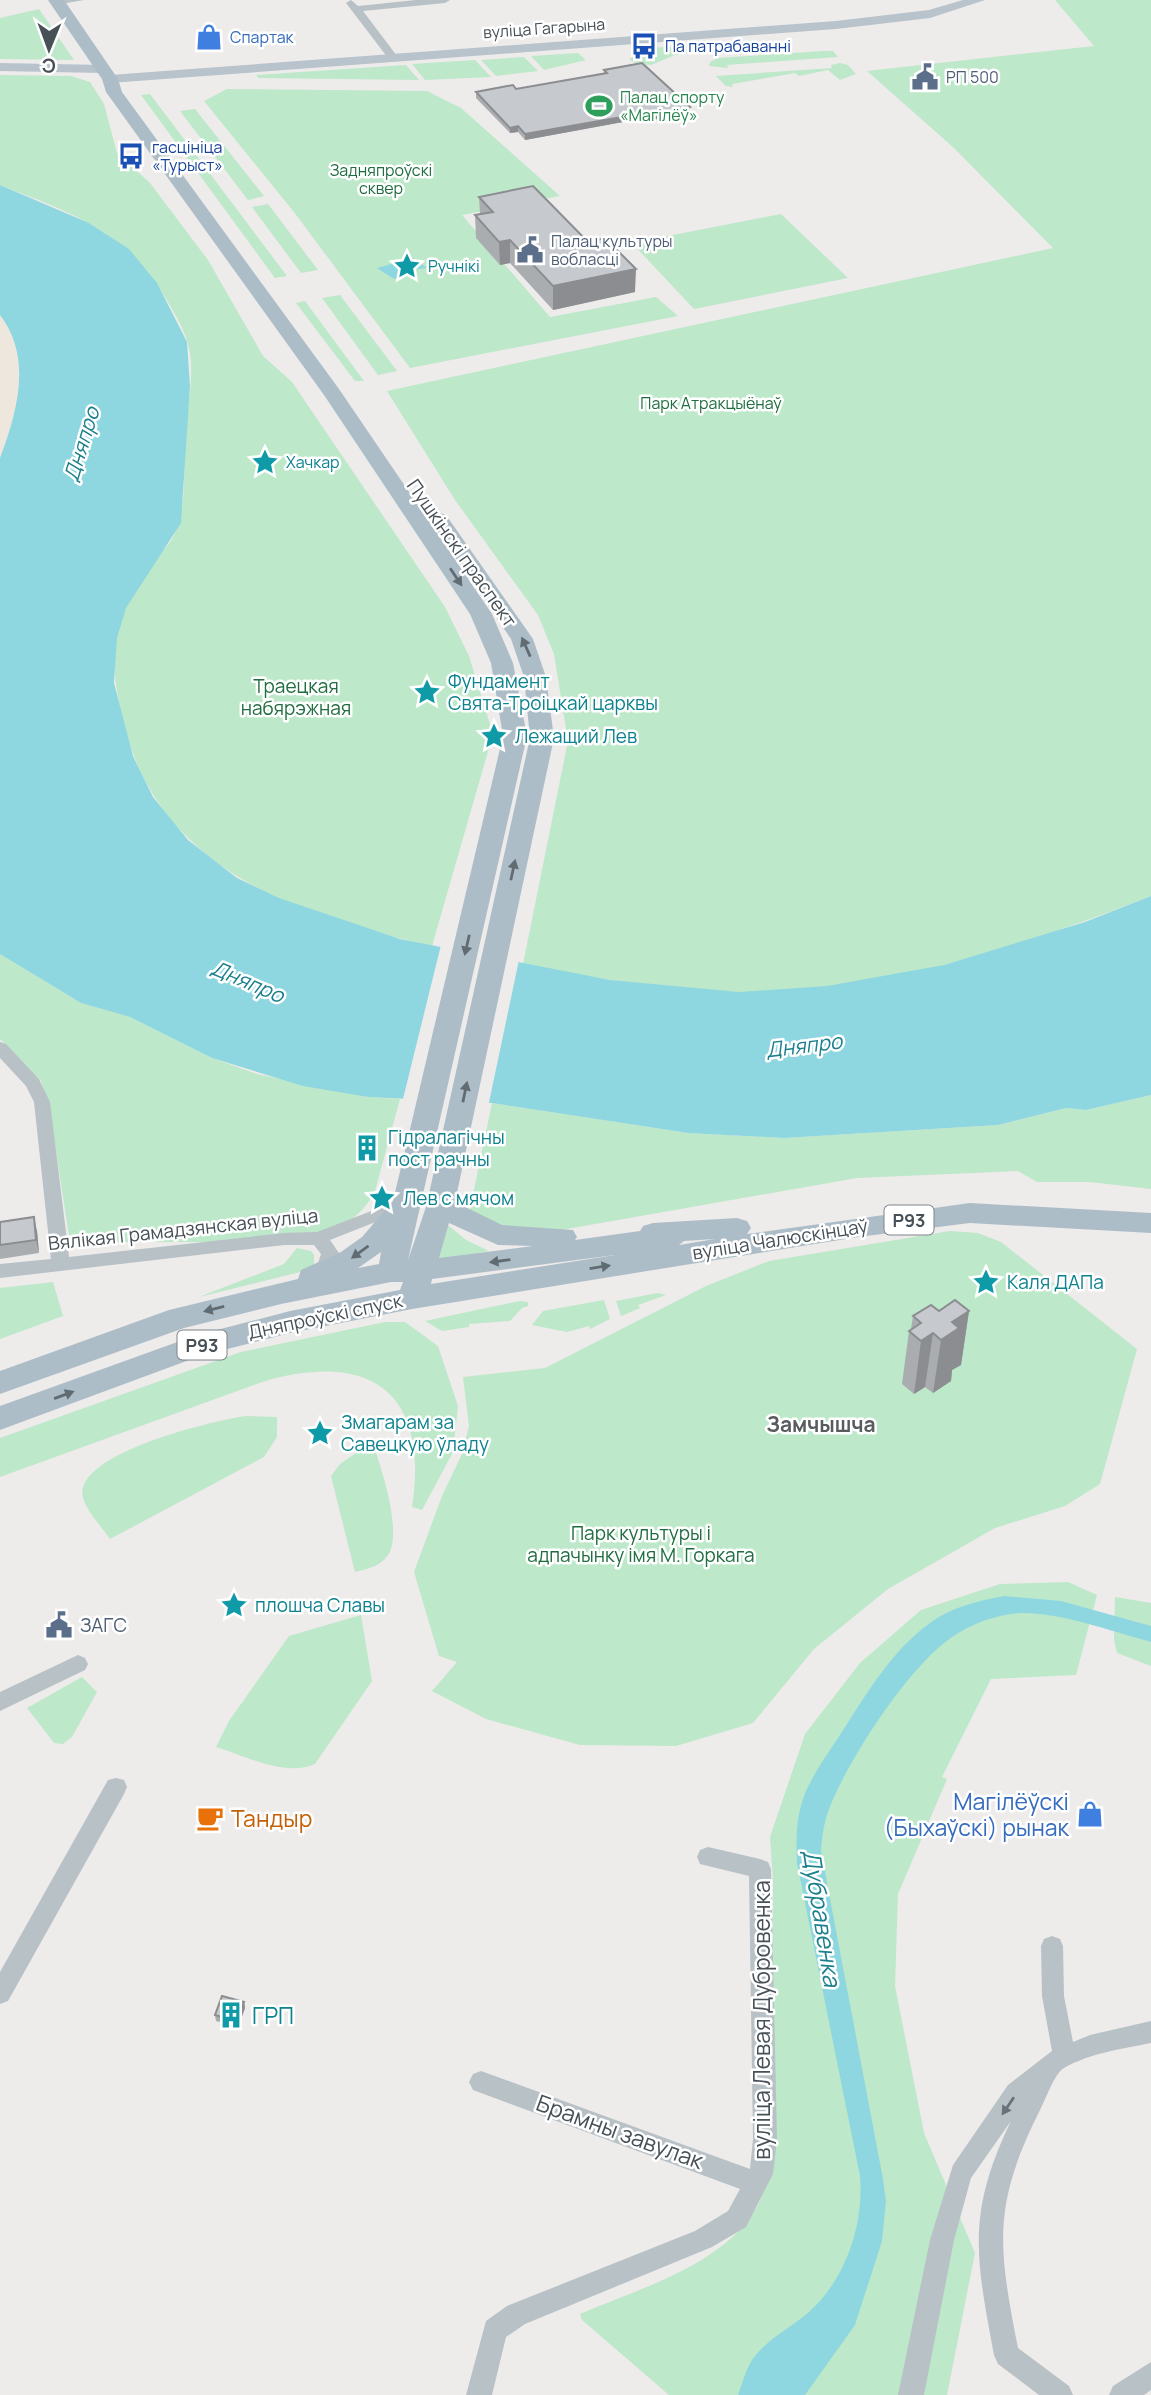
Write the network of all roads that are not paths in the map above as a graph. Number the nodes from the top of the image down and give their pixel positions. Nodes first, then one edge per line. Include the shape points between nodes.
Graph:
1 (79, 0) edge
2 (349, 0) edge
3 (445, 0) edge
4 (978, 0) edge
5 (57, 2) edge
6 (357, 9) junction
7 (393, 56) junction
8 (0, 67) edge
9 (107, 74) junction
10 (0, 1048) edge
11 (407, 1203) junction
12 (1151, 1206) edge
13 (440, 1207) junction
14 (1151, 1223) edge
15 (737, 1228) junction
16 (319, 1238) junction
17 (61, 1264) junction
18 (422, 1268) junction
19 (325, 1269) junction
20 (0, 1271) edge
21 (391, 1272) junction
22 (281, 1293) junction
23 (412, 1298) junction
24 (0, 1383) edge
25 (0, 1418) edge
26 (78, 1664) dead end
27 (0, 1702) edge
28 (116, 1787) dead end
29 (708, 1857) dead end
30 (1052, 1946) dead end
31 (0, 1994) edge
32 (1151, 2032) edge
33 (1058, 2059) junction
34 (481, 2082) dead end
35 (757, 2184) junction
36 (1151, 2375) edge
37 (479, 2395) edge
38 (911, 2395) edge
39 (1060, 2395) edge
40 (1122, 2395) edge

1 - 5 street
2 - 6 street
3 - 6 street
4 - 7 main road, вуліца Гагарына via 930,14 872,22
5 - 9 main road, Пушкінскі праспект
6 - 7 street
7 - 9 main road, вуліца Гагарына
8 - 9 main road, вуліца Гагарына
9 -> 11 main road, Пушкінскі праспект via 114,92 332,393 481,614 502,663 515,736
13 -> 9 main road, Пушкінскі праспект via 542,737 531,660 510,618 127,90
10 - 17 street via 33,1083 42,1102
11 - 16 street, Вялікая Грамадзянская вуліца
11 -> 19 main road, Пушкінскі праспект via 372,1244
11 - 21 main road, Пушкінскі праспект
12 - 15 main road, вуліца Чалюскінцаў / Р93 via 967,1198
13 - 15 main road via 488,1231 520,1237
13 - 18 main road, Пушкінскі праспект
23 -> 14 main road, вуліца Чалюскінцаў / Р93 via 971,1213
15 -> 18 main road, вуліца Чалюскінцаў / Р93
16 - 17 street, Вялікая Грамадзянская вуліца
16 - 19 street via 330,1253
17 - 20 street, Вялікая Грамадзянская вуліца
18 - 21 main road, Р93
18 - 23 main road, Пушкінскі праспект
19 - 22 main road, Пушкінскі праспект
21 - 22 main road, Дняпроўскі спуск / Р93
21 - 23 main road
22 -> 24 main road, Дняпроўскі спуск / Р93 via 179,1318
25 -> 23 main road, Дняпроўскі спуск / Р93 via 194,1347 289,1321
26 - 27 street
28 - 31 street
29 - 35 street, вуліца Левая Дубровенка via 760,1869 765,2139
30 - 33 street
32 - 33 street
33 -> 38 street via 1016,2093 961,2173
33 - 39 street via 1018,2128 993,2201 991,2267 1007,2355
34 - 35 street, Брамны завулак
35 - 37 street, вуліца Левая Дубровенка via 737,2219 703,2239 516,2315 495,2330
36 - 40 street

